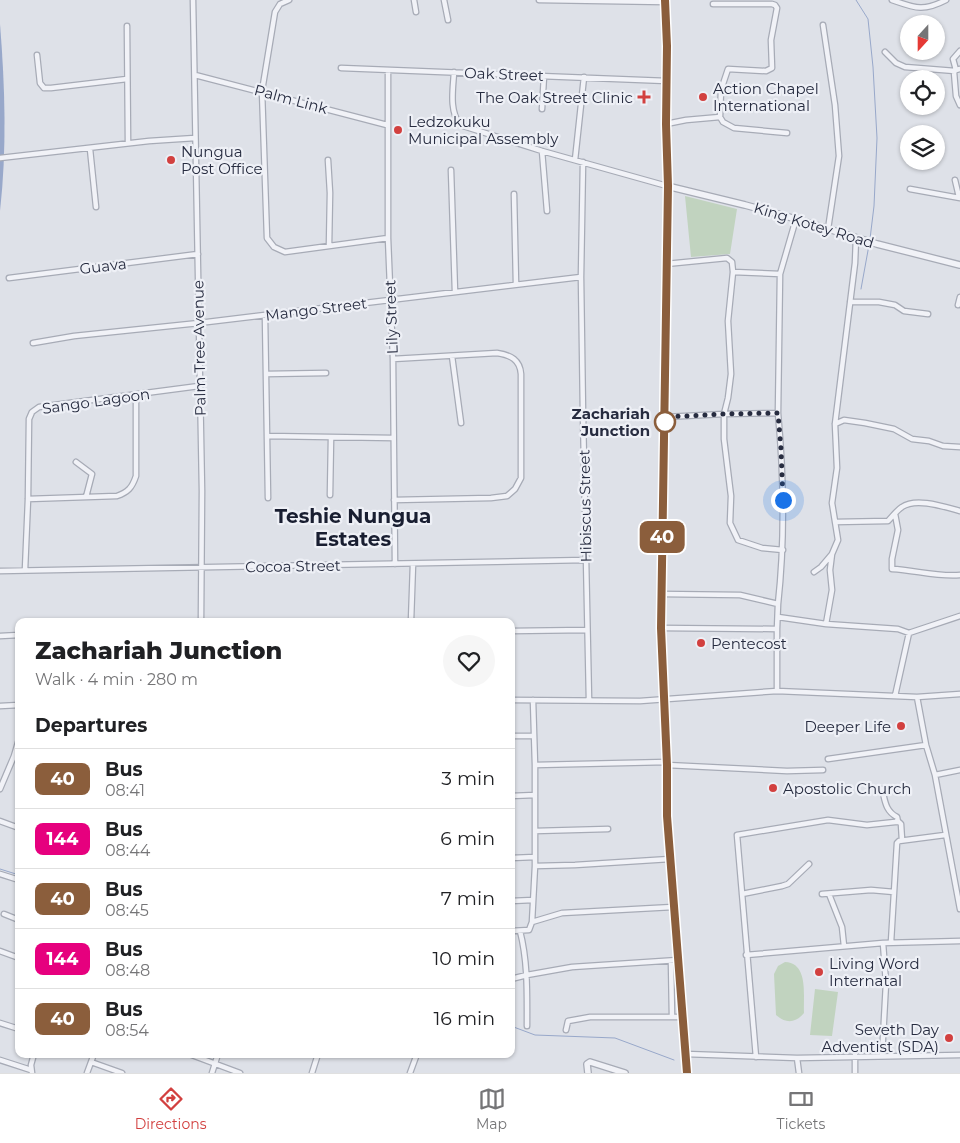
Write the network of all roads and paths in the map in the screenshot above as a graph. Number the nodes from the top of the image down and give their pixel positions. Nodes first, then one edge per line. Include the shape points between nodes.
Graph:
1 (193, 0) edge
2 (289, 0) edge
3 (414, 0) edge
4 (444, 0) edge
5 (539, 0) edge
6 (892, 0) edge
7 (946, 0) edge
8 (665, 1) edge
9 (713, 4) dead end
10 (416, 12) dead end
11 (448, 20) dead end
12 (823, 25) dead end
13 (127, 26) dead end
14 (960, 51) edge
15 (885, 52) dead end
16 (37, 55) dead end
17 (341, 68) dead end
18 (957, 70) edge
19 (388, 71) junction
20 (454, 72) junction
21 (195, 74) junction
22 (544, 76) junction
23 (584, 77) junction
24 (127, 78) junction
25 (667, 81) junction
26 (262, 91) junction
27 (960, 105) edge
28 (542, 109) dead end
29 (720, 116) junction
30 (666, 124) junction
31 (387, 125) junction
32 (787, 133) dead end
33 (195, 138) junction
34 (128, 143) junction
35 (90, 149) junction
36 (542, 151) junction
37 (0, 158) edge
38 (328, 160) dead end
39 (575, 160) junction
40 (583, 162) junction
41 (451, 170) dead end
42 (954, 180) dead end
43 (668, 186) junction
44 (910, 189) dead end
45 (514, 194) dead end
46 (960, 197) edge
47 (96, 207) dead end
48 (546, 211) dead end
49 (796, 219) junction
50 (828, 229) junction
51 (388, 238) junction
52 (859, 239) junction
53 (329, 246) junction
54 (198, 254) junction
55 (666, 264) junction
56 (960, 265) edge
57 (733, 272) junction
58 (780, 274) junction
59 (581, 277) junction
60 (8, 278) dead end
61 (516, 284) junction
62 (455, 292) junction
63 (960, 297) edge
64 (391, 300) junction
65 (850, 302) junction
66 (958, 305) dead end
67 (928, 314) dead end
68 (266, 316) junction
69 (199, 324) junction
70 (33, 343) dead end
71 (452, 356) junction
72 (393, 359) junction
73 (326, 373) dead end
74 (266, 374) junction
75 (199, 386) junction
76 (136, 395) junction
77 (778, 413) junction
78 (724, 414) junction
79 (665, 417) junction
80 (461, 423) dead end
81 (835, 424) junction
82 (267, 436) junction
83 (331, 438) junction
84 (393, 438) junction
85 (960, 446) edge
86 (76, 462) dead end
87 (330, 495) dead end
88 (86, 497) junction
89 (268, 498) dead end
90 (28, 499) junction
91 (394, 500) junction
92 (960, 511) edge
93 (895, 514) junction
94 (835, 522) junction
95 (782, 550) junction
96 (832, 554) junction
97 (586, 560) junction
98 (395, 564) junction
99 (412, 564) junction
100 (202, 568) junction
101 (25, 570) junction
102 (0, 571) edge
103 (814, 572) dead end
104 (960, 575) edge
105 (661, 594) junction
106 (778, 604) junction
107 (960, 616) edge
108 (778, 617) junction
109 (201, 618) edge
110 (411, 618) edge
111 (826, 624) junction
112 (661, 628) junction
113 (777, 629) junction
114 (588, 630) junction
115 (515, 631) edge
116 (910, 633) junction
117 (15, 635) edge
118 (0, 636) edge
119 (777, 691) junction
120 (960, 694) edge
121 (895, 696) junction
122 (917, 697) junction
123 (515, 700) edge
124 (533, 700) junction
125 (589, 700) junction
126 (665, 700) junction
127 (15, 705) edge
128 (0, 706) edge
129 (515, 736) edge
130 (534, 736) junction
131 (926, 745) junction
132 (15, 759) edge
133 (828, 760) dead end
134 (667, 764) junction
135 (536, 765) junction
136 (823, 770) dead end
137 (960, 770) edge
138 (935, 775) junction
139 (0, 789) edge
140 (882, 789) dead end
141 (535, 795) junction
142 (515, 796) edge
143 (0, 821) edge
144 (898, 822) junction
145 (15, 827) edge
146 (608, 829) dead end
147 (535, 831) junction
148 (945, 835) junction
149 (902, 840) junction
150 (535, 857) junction
151 (515, 858) edge
152 (670, 859) junction
153 (809, 864) dead end
154 (535, 866) junction
155 (0, 874) edge
156 (15, 879) edge
157 (894, 892) junction
158 (742, 894) junction
159 (822, 894) dead end
160 (830, 894) junction
161 (533, 900) junction
162 (515, 901) edge
163 (673, 907) junction
164 (960, 909) edge
165 (4, 914) dead end
166 (15, 918) edge
167 (532, 922) junction
168 (515, 931) edge
169 (520, 931) junction
170 (960, 941) edge
171 (891, 942) junction
172 (883, 943) junction
173 (844, 946) junction
174 (0, 951) edge
175 (746, 955) junction
176 (15, 957) edge
177 (678, 960) junction
178 (671, 961) junction
179 (527, 974) junction
180 (515, 978) edge
181 (672, 1017) junction
182 (682, 1017) junction
183 (0, 1023) edge
184 (527, 1026) dead end
185 (15, 1028) edge
186 (566, 1030) dead end
187 (686, 1054) junction
188 (960, 1055) edge
189 (855, 1056) junction
190 (882, 1056) junction
191 (756, 1057) junction
192 (34, 1058) edge
193 (92, 1058) edge
194 (199, 1058) edge
195 (217, 1058) edge
196 (317, 1058) edge
197 (416, 1058) edge
198 (797, 1058) junction
199 (0, 1060) edge
200 (91, 1062) junction
201 (215, 1064) junction
202 (32, 1072) edge
203 (87, 1073) edge
204 (122, 1073) edge
205 (212, 1073) edge
206 (240, 1073) edge
207 (312, 1073) edge
208 (410, 1073) edge
209 (588, 1073) edge
210 (625, 1073) edge
211 (687, 1073) edge
212 (799, 1073) edge
213 (855, 1073) edge

1 - 21 street, Palm Tree Avenue
2 - 26 street via 280,4 275,12
3 - 10 street
4 - 11 street
5 - 8 street
6 - 7 street via 926,8
8 - 25 street
9 - 29 street via 772,4 777,8 771,40 772,68 766,71 728,69 721,90
12 - 50 street via 839,156
13 - 24 street
14 - 18 street via 953,59
15 - 18 street via 896,64 905,67
16 - 24 street via 40,83 44,88
17 - 19 street, Oak Street
18 - 27 street via 956,96
19 - 20 street, Oak Street
19 - 31 street, Lily Street
20 - 22 street, Oak Street
20 - 36 street via 453,111 460,125
21 - 26 street, Palm Link
21 - 33 street, Palm Tree Avenue
22 - 23 street, Oak Street
22 - 28 street
23 - 25 street, Oak Street
23 - 39 street
24 - 34 street
25 - 30 street
26 - 31 street, Palm Link
26 - 53 street via 267,238 274,247 285,252
29 - 30 street
29 - 32 street via 723,122 734,128
30 - 43 street
31 - 51 street, Lily Street
33 - 34 street
33 - 54 street, Palm Tree Avenue
34 - 35 street
35 - 37 street
35 - 47 street
36 - 39 street
36 - 48 street
38 - 53 street
39 - 40 street
40 - 43 street
40 - 59 street, Hibiscus Street
41 - 62 street
42 - 46 street
43 - 49 street, King Kotey Road
43 - 55 street
44 - 46 street
45 - 61 street
49 - 50 street, King Kotey Road
49 - 58 street
50 - 52 street, King Kotey Road
51 - 53 street
51 - 64 street, Lily Street
52 - 56 street, King Kotey Road
52 - 65 street
54 - 60 street, Guava
54 - 69 street, Palm Tree Avenue
55 - 57 street via 727,258 732,262
55 - 79 street
57 - 58 street
57 - 78 street via 728,321 731,374
58 - 77 street
59 - 61 street, Mango Street
59 - 97 street, Hibiscus Street
61 - 62 street, Mango Street
62 - 64 street, Mango Street
63 - 66 street
64 - 68 street, Mango Street
64 - 72 street, Lily Street
65 - 67 street via 879,302 895,305 904,311
65 - 81 street
68 - 69 street, Mango Street
68 - 74 street
69 - 70 street, Mango Street
69 - 75 street, Palm Tree Avenue
71 - 72 street
71 - 80 street
71 - 91 street via 497,352 515,359 520,367 521,478 507,496
72 - 84 street, Lily Street
73 - 74 street
74 - 82 street
75 - 76 street, Sango Lagoon
75 - 100 street, Palm Tree Avenue
76 - 88 street via 136,476 133,486 127,493 117,496
76 - 90 street, Sango Lagoon via 39,407 32,412 29,420
77 - 78 street
77 - 95 street via 783,486
78 - 79 street
78 - 95 street via 732,530 738,540
79 - 105 street
81 - 85 street via 844,420 865,423 894,430 912,439
81 - 94 street via 837,468 832,502
82 - 83 street
82 - 89 street
83 - 84 street
83 - 87 street
84 - 91 street, Lily Street
86 - 88 street via 92,474
88 - 90 street
90 - 101 street, Sango Lagoon
91 - 98 street, Lily Street
92 - 93 street via 929,503 902,506
93 - 94 street via 888,521
93 - 104 street via 898,530 892,569
94 - 96 street via 838,540
95 - 106 street
96 - 103 street
96 - 111 street via 832,590
97 - 99 street, Cocoa Street
97 - 114 street, Hibiscus Street
98 - 99 street, Cocoa Street
98 - 100 street, Cocoa Street
99 - 110 street
100 - 101 street, Cocoa Street
100 - 109 street, Palm Tree Avenue
101 - 102 street, Cocoa Street
105 - 106 street via 740,595
105 - 112 street
106 - 108 street
107 - 116 street
108 - 111 street
108 - 113 street
111 - 116 street via 898,628
112 - 113 street
112 - 126 street
113 - 119 street
114 - 115 street
114 - 125 street, Hibiscus Street
116 - 121 street
117 - 118 street
119 - 121 street
119 - 126 street
120 - 122 street
121 - 122 street
122 - 131 street
123 - 124 street
124 - 125 street
124 - 130 street
125 - 126 street
126 - 134 street
127 - 128 street
129 - 130 street
130 - 135 street
131 - 133 street
131 - 138 street
132 - 139 street
134 - 135 street
134 - 136 street
134 - 152 street
135 - 141 street
137 - 138 street
138 - 148 street
140 - 144 street via 887,809
141 - 142 street
141 - 147 street
143 - 145 street
144 - 149 street
144 - 158 street via 867,824 828,820 737,835
146 - 147 street
147 - 150 street
148 - 149 street
148 - 164 street
149 - 157 street via 897,843
150 - 151 street
150 - 154 street
152 - 154 street
152 - 163 street
153 - 158 street via 788,884
154 - 161 street
155 - 156 street
157 - 160 street via 871,890
157 - 171 street
158 - 175 street
159 - 160 street
160 - 173 street via 842,927
161 - 162 street
161 - 167 street
163 - 167 street via 562,913
163 - 177 street
165 - 166 street
167 - 169 street via 529,930
168 - 169 street
169 - 179 street
170 - 171 street
171 - 172 street
172 - 173 street
172 - 190 street via 886,983
173 - 175 street
174 - 176 street
175 - 191 street
177 - 178 street
177 - 182 street
178 - 179 street via 572,967
178 - 181 street
179 - 180 street
179 - 184 street
181 - 182 street
181 - 186 street via 590,1017 568,1020
182 - 187 street
183 - 185 street
187 - 191 street
187 - 211 street
188 - 190 street
189 - 190 street
189 - 198 street
189 - 213 street
191 - 198 street
192 - 202 street
193 - 200 street
194 - 201 street
195 - 201 street
196 - 207 street
197 - 208 street
198 - 212 street
199 - 202 street
200 - 203 street
200 - 204 street
201 - 205 street
201 - 206 street
209 - 210 street via 589,1062

